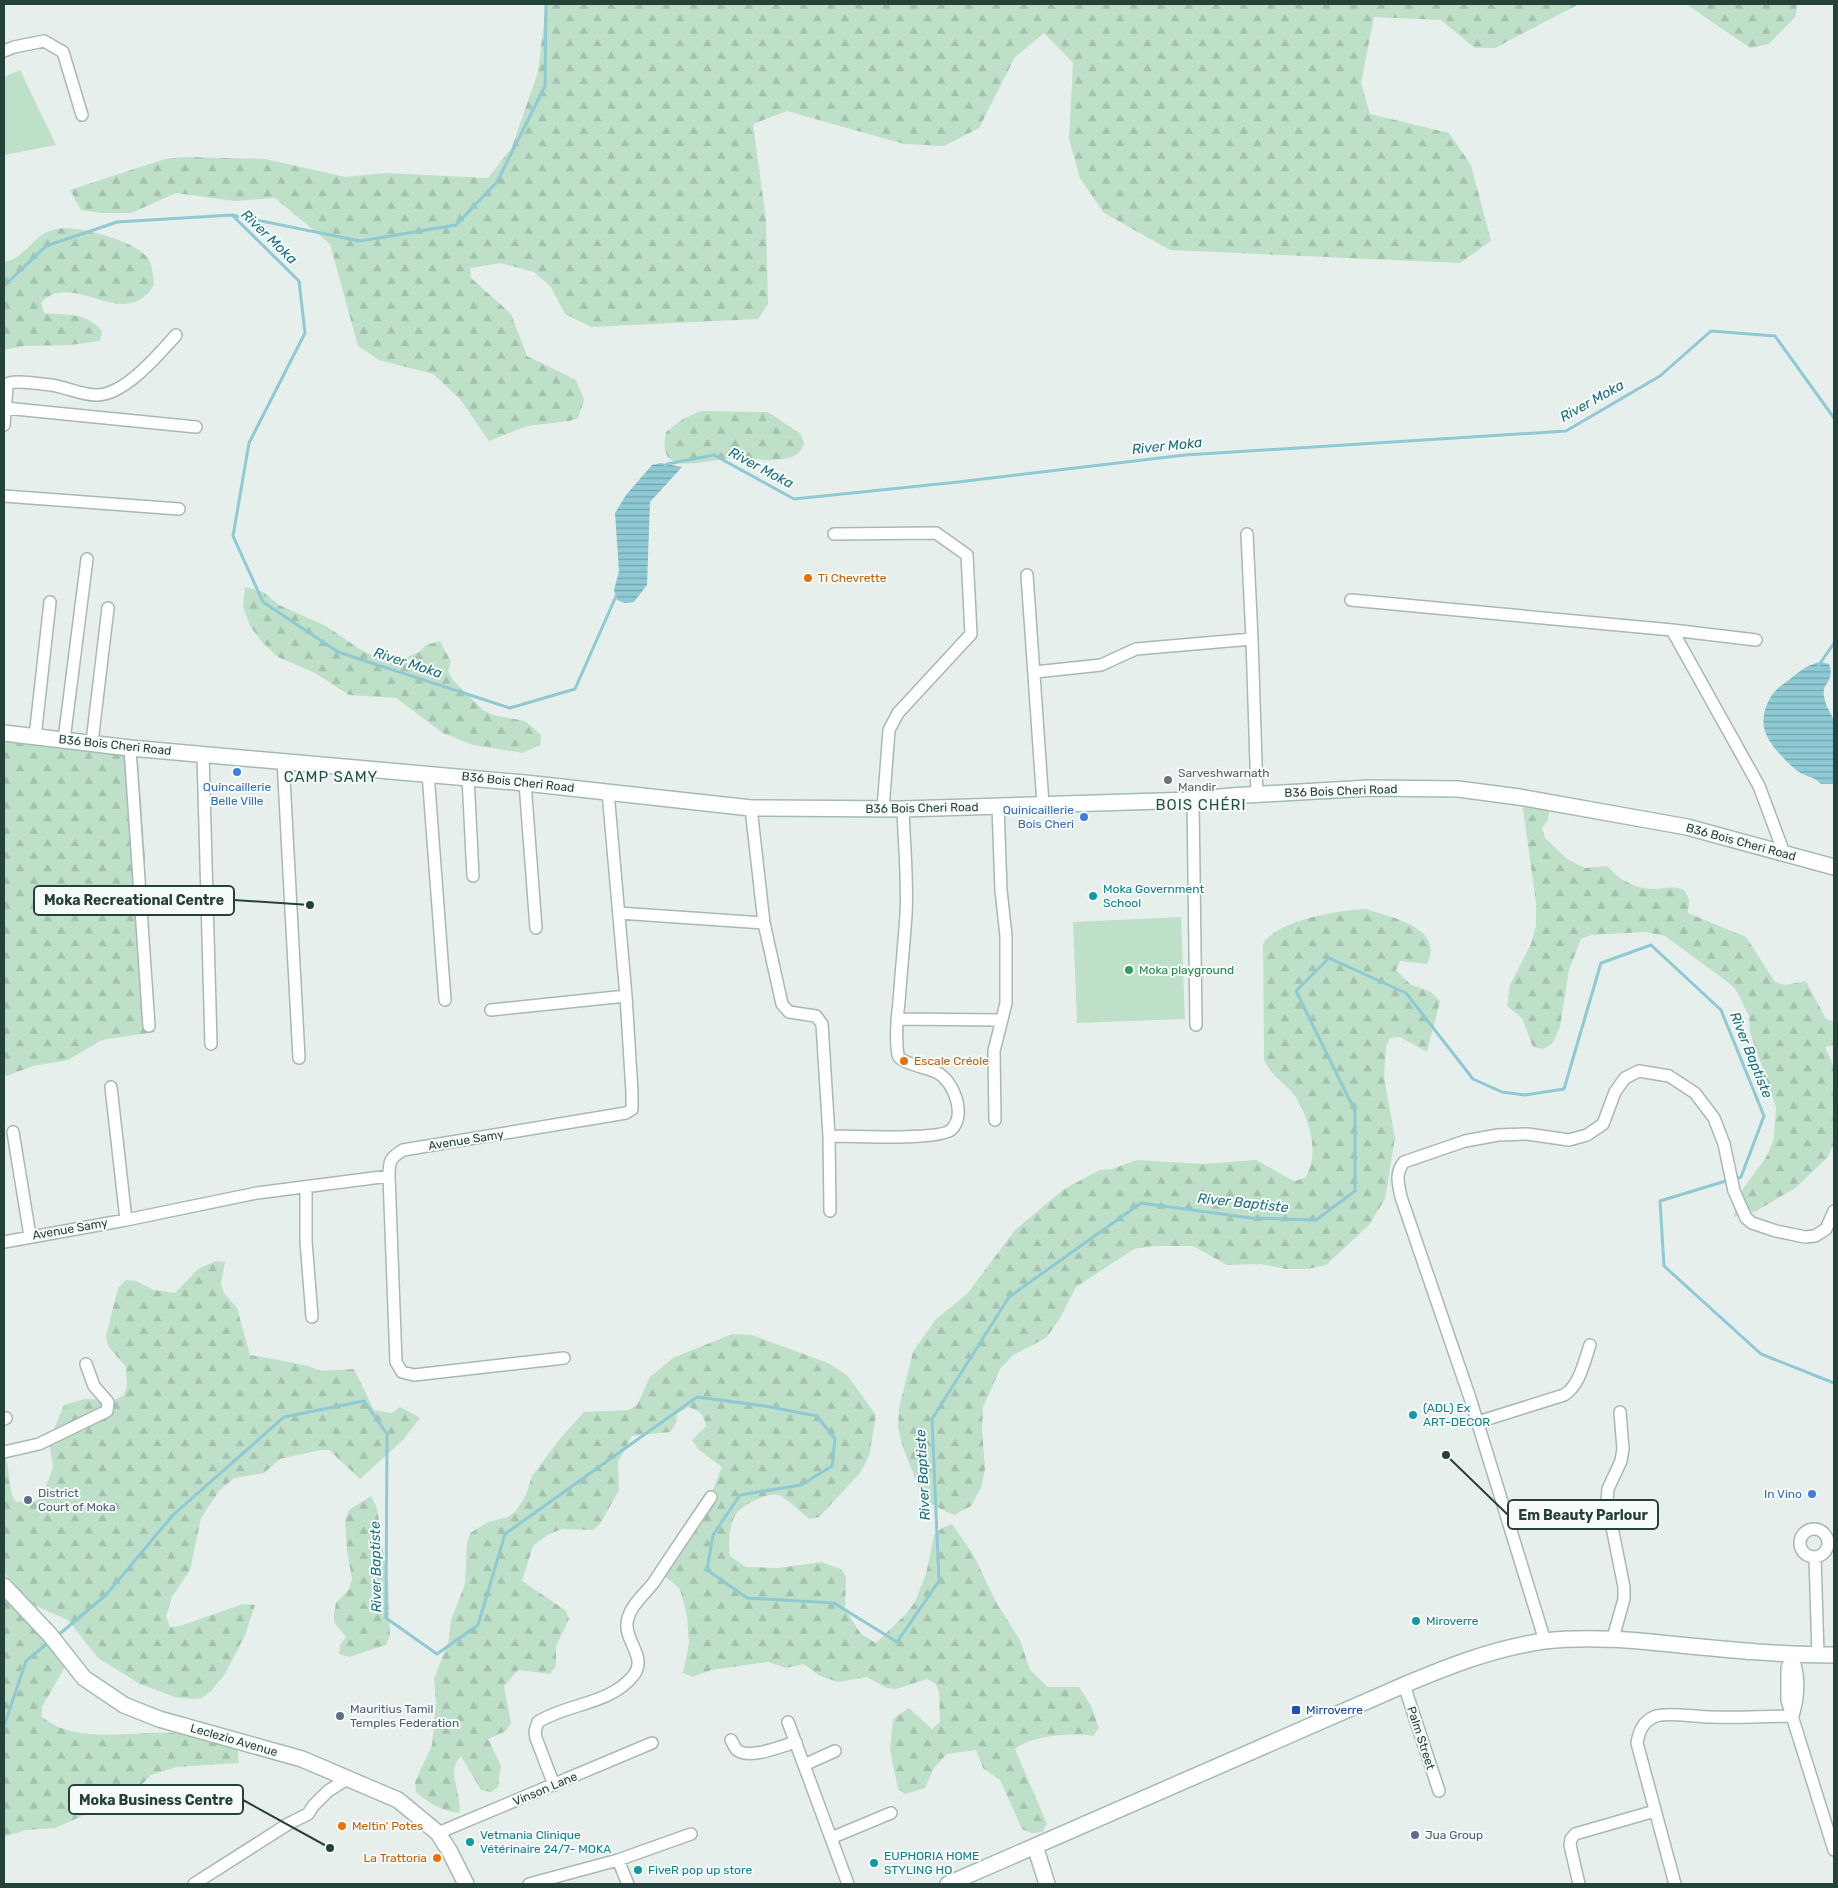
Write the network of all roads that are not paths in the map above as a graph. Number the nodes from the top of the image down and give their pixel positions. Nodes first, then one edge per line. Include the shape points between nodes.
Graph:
1 (4, 52) edge
2 (82, 115) dead end
3 (176, 334) dead end
4 (5, 408) edge
5 (4, 425) edge
6 (196, 427) dead end
7 (4, 496) edge
8 (179, 509) dead end
9 (834, 534) dead end
10 (1246, 534) dead end
11 (87, 559) dead end
12 (1027, 575) dead end
13 (1352, 600) dead end
14 (50, 602) dead end
15 (108, 608) dead end
16 (1672, 630) junction
17 (1252, 639) junction
18 (1756, 640) dead end
19 (1035, 672) junction
20 (4, 734) edge
21 (36, 737) junction
22 (64, 740) junction
23 (92, 742) junction
24 (130, 748) junction
25 (203, 754) junction
26 (283, 760) junction
27 (428, 773) junction
28 (468, 777) junction
29 (525, 783) junction
30 (608, 792) junction
31 (1257, 795) junction
32 (1193, 800) junction
33 (1043, 804) junction
34 (998, 806) junction
35 (751, 808) junction
36 (883, 809) junction
37 (903, 809) junction
38 (1784, 853) junction
39 (1834, 867) edge
40 (473, 876) dead end
41 (619, 913) junction
42 (764, 923) junction
43 (536, 928) dead end
44 (626, 996) junction
45 (445, 1000) dead end
46 (491, 1010) dead end
47 (897, 1019) junction
48 (1002, 1020) junction
49 (1196, 1025) dead end
50 (149, 1026) dead end
51 (211, 1044) dead end
52 (299, 1058) dead end
53 (111, 1087) dead end
54 (995, 1120) dead end
55 (13, 1132) dead end
56 (829, 1136) junction
57 (389, 1176) junction
58 (306, 1186) junction
59 (830, 1211) dead end
60 (1834, 1211) edge
61 (126, 1220) junction
62 (30, 1236) junction
63 (4, 1242) edge
64 (312, 1317) dead end
65 (1590, 1345) dead end
66 (564, 1358) dead end
67 (86, 1364) dead end
68 (1620, 1412) dead end
69 (1478, 1422) junction
70 (4, 1452) edge
71 (711, 1497) dead end
72 (1815, 1557) dead end
73 (4, 1586) edge
74 (1613, 1638) junction
75 (1545, 1641) junction
76 (1792, 1655) junction
77 (1818, 1655) junction
78 (1834, 1656) edge
79 (1404, 1685) junction
80 (1793, 1716) junction
81 (788, 1722) dead end
82 (730, 1740) dead end
83 (796, 1742) junction
84 (652, 1743) dead end
85 (835, 1752) dead end
86 (804, 1765) junction
87 (347, 1779) junction
88 (554, 1785) junction
89 (1439, 1791) dead end
90 (1655, 1810) junction
91 (891, 1814) dead end
92 (438, 1833) junction
93 (691, 1834) dead end
94 (831, 1838) junction
95 (1035, 1846) junction
96 (1834, 1850) edge
97 (618, 1860) junction
98 (194, 1884) edge
99 (466, 1884) edge
100 (529, 1884) edge
101 (628, 1884) edge
102 (848, 1884) edge
103 (948, 1884) edge
104 (1047, 1884) edge
105 (1580, 1884) edge
106 (1675, 1884) edge

1 - 2 street via 44,41 63,52
3 - 4 street via 128,383 111,393 93,395 55,386 11,382 6,387
4 - 5 street
4 - 6 street
7 - 8 street
9 - 36 street via 936,534 967,556 971,634 898,713 889,730
10 - 17 street
11 - 22 street
12 - 19 street
13 - 16 street
14 - 21 street
15 - 23 street
16 - 18 street
16 - 38 street via 1758,786
17 - 19 street via 1136,649 1102,665
17 - 31 street
19 - 33 street
20 - 21 main road, B36 Bois Cheri Road
21 - 22 main road, B36 Bois Cheri Road
22 - 23 main road, B36 Bois Cheri Road
23 - 24 main road, B36 Bois Cheri Road
24 - 25 main road, B36 Bois Cheri Road
24 - 50 street
25 - 26 main road, B36 Bois Cheri Road
25 - 51 street
26 - 27 main road, B36 Bois Cheri Road
26 - 52 street
27 - 28 main road, B36 Bois Cheri Road
27 - 45 street
28 - 29 main road, B36 Bois Cheri Road
28 - 40 street
29 - 30 main road, B36 Bois Cheri Road
29 - 43 street
30 - 35 main road, B36 Bois Cheri Road
30 - 41 street, Avenue Samy
31 - 32 main road, B36 Bois Cheri Road
31 - 38 main road, B36 Bois Cheri Road via 1369,788 1458,789 1687,826
32 - 33 main road, B36 Bois Cheri Road
32 - 49 street
33 - 34 main road, B36 Bois Cheri Road
34 - 37 main road, B36 Bois Cheri Road
34 - 48 street via 1006,936 1006,1002
35 - 36 main road, B36 Bois Cheri Road
35 - 42 street
36 - 37 main road, B36 Bois Cheri Road
37 - 47 street via 906,913
38 - 39 main road, B36 Bois Cheri Road
41 - 42 street
41 - 44 street, Avenue Samy
42 - 56 street via 782,1004 789,1012 816,1016 822,1024
44 - 46 street
44 - 57 street, Avenue Samy via 632,1109 626,1113 403,1150 392,1157
47 - 48 street
47 - 56 street via 899,1059 938,1073 951,1087 957,1104 957,1121 952,1130 920,1137
48 - 54 street via 994,1051
53 - 61 street
55 - 62 street
56 - 59 street
57 - 58 street, Avenue Samy
57 - 66 street via 396,1362 402,1372 414,1375
58 - 61 street, Avenue Samy
58 - 64 street via 306,1241
60 - 69 street via 1826,1229 1815,1236 1805,1237 1752,1223 1746,1218 1734,1191 1724,1144 1714,1118 1695,1093 1669,1076 1639,1071 1625,1078 1615,1092 1602,1124 1587,1135 1569,1140 1527,1134 1498,1135 1465,1141 1404,1162 1398,1169 1397,1179 1401,1197
61 - 62 street, Avenue Samy
62 - 63 street, Avenue Samy
65 - 69 street via 1576,1383 1564,1395
67 - 70 street via 94,1386 108,1402 107,1411 39,1444
68 - 74 street via 1623,1449 1606,1502 1624,1587 1624,1600
69 - 75 street
71 - 88 street via 633,1607 627,1622 639,1665 634,1675 622,1687 595,1701 538,1722 536,1738
72 - 77 street
73 - 87 main road, Leclezio Avenue via 84,1678 124,1706 302,1759
74 - 75 main road
74 - 76 main road
75 - 79 main road via 1511,1646 1458,1662
76 - 77 main road
76 - 80 street via 1787,1668 1787,1700
77 - 78 main road
79 - 89 street, Palm Street
79 - 95 main road
80 - 90 street via 1710,1718 1667,1715 1656,1716 1645,1723 1637,1743
80 - 96 street
81 - 83 street
82 - 83 street via 736,1749 752,1754
83 - 86 street
84 - 88 street, Vinson Lane
85 - 86 street
86 - 94 street
87 - 92 main road, Leclezio Avenue via 398,1800
87 - 98 street via 328,1791 310,1810
88 - 92 street, Vinson Lane
90 - 105 street via 1576,1834 1570,1845
90 - 106 street
91 - 94 street
92 - 99 main road, Leclezio Avenue
93 - 97 street
94 - 102 street
95 - 103 main road
95 - 104 main road
97 - 100 street
97 - 101 street

